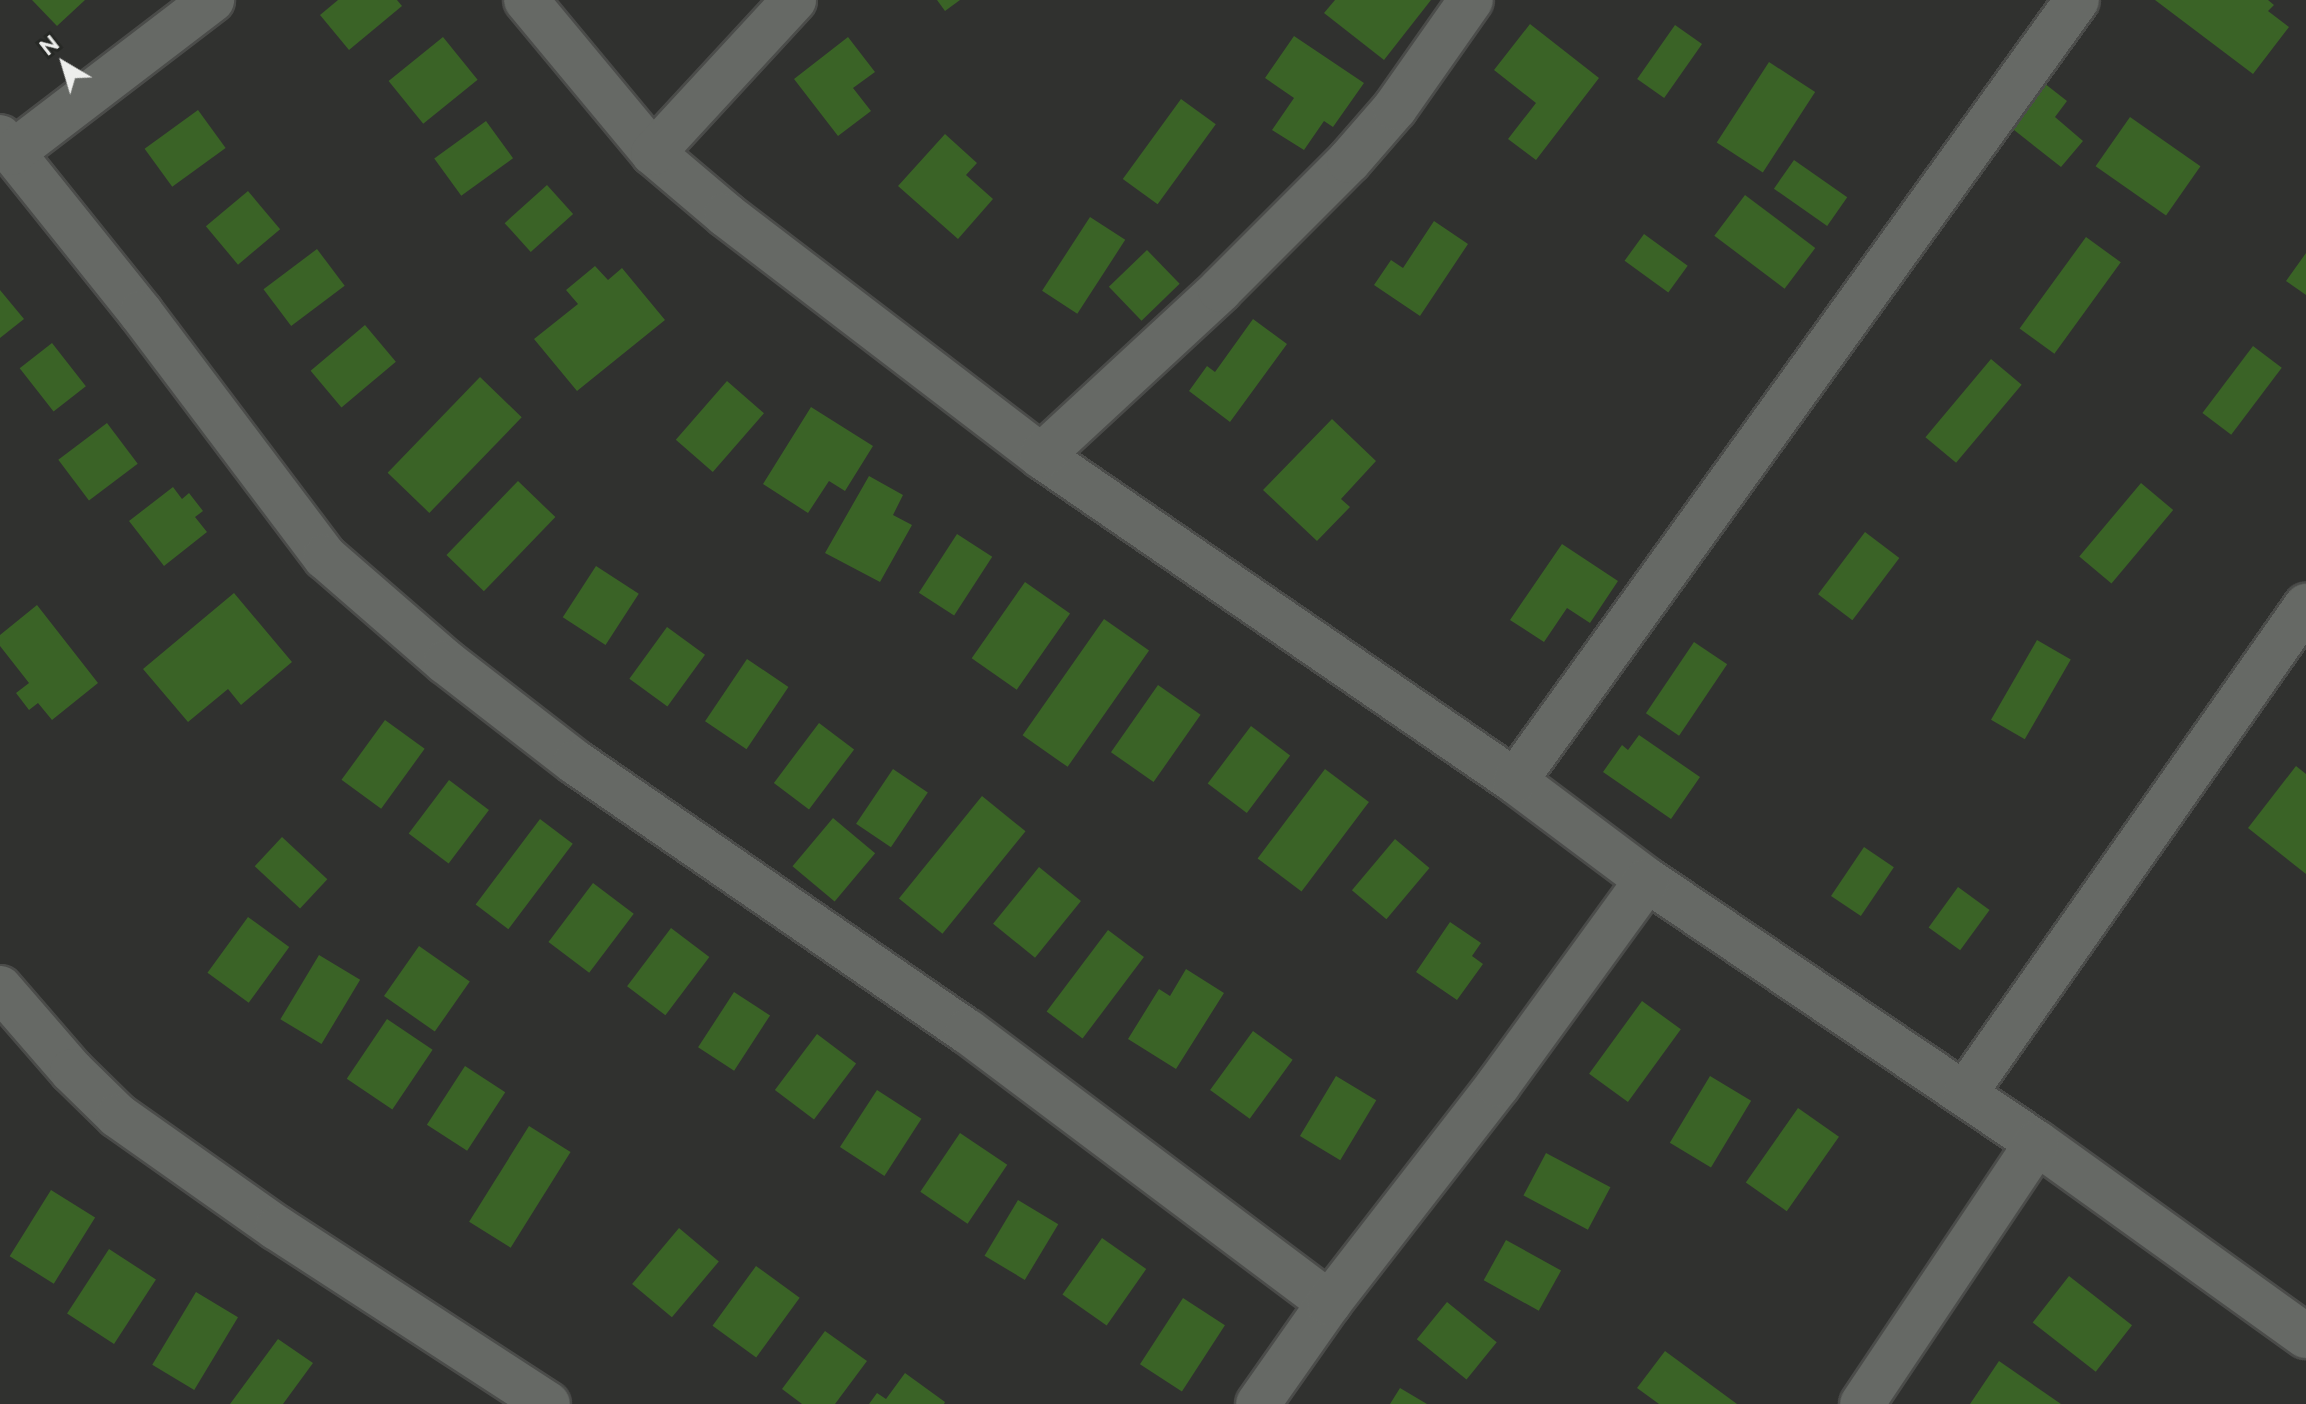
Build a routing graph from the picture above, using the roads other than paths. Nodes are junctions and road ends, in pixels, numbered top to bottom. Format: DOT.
graph roads {
  1 [pos="212,0"];
  2 [pos="526,0"];
  3 [pos="794,0"];
  4 [pos="1471,0"];
  5 [pos="2077,0"];
  6 [pos="6,145"];
  7 [pos="653,153"];
  8 [pos="1041,456"];
  9 [pos="2306,606"];
  10 [pos="1515,781"];
  11 [pos="1647,880"];
  12 [pos="0,988"];
  13 [pos="1965,1093"];
  14 [pos="2037,1143"];
  15 [pos="1329,1303"];
  16 [pos="2306,1336"];
  17 [pos="548,1404"];
  18 [pos="1258,1404"];
  19 [pos="1862,1404"];
  1 -- 6 [label="street"];
  2 -- 7 [label="street"];
  3 -- 7 [label="street"];
  4 -- 8 [label="street"];
  5 -- 10 [label="street"];
  6 -- 15 [label="street"];
  7 -- 8 [label="street"];
  8 -- 10 [label="street"];
  9 -- 13 [label="street"];
  10 -- 11 [label="street"];
  11 -- 13 [label="street"];
  11 -- 15 [label="street"];
  12 -- 17 [label="street"];
  13 -- 14 [label="street"];
  14 -- 16 [label="street"];
  14 -- 19 [label="street"];
  15 -- 18 [label="street"];
}
